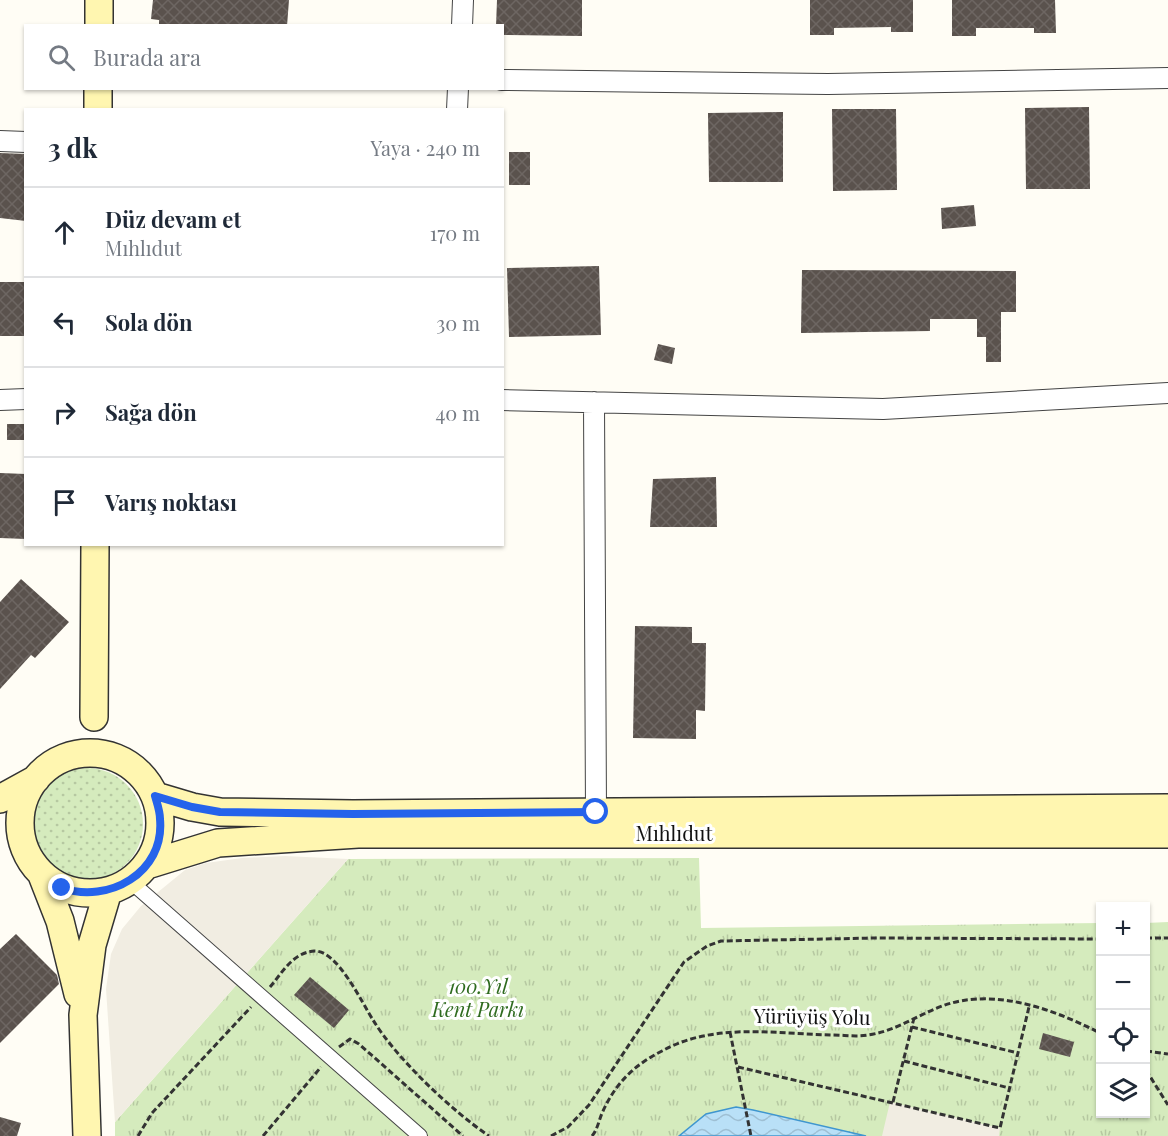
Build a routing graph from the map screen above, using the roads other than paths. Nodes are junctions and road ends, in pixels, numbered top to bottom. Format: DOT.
graph roads {
  1 [pos="99,0"];
  2 [pos="463,0"];
  3 [pos="99,24"];
  4 [pos="462,24"];
  5 [pos="1168,78"];
  6 [pos="504,80"];
  7 [pos="98,90"];
  8 [pos="458,90"];
  9 [pos="98,108"];
  10 [pos="457,108"];
  11 [pos="0,141"];
  12 [pos="24,142"];
  13 [pos="1168,393"];
  14 [pos="24,399"];
  15 [pos="0,400"];
  16 [pos="504,400"];
  17 [pos="594,402"];
  18 [pos="95,546"];
  19 [pos="94,717"];
  20 [pos="61,760"];
  21 [pos="123,761"];
  22 [pos="36,779"];
  23 [pos="155,796"];
  24 [pos="0,799"];
  25 [pos="1168,808"];
  26 [pos="596,812"];
  27 [pos="1168,834"];
  28 [pos="0,847"];
  29 [pos="35,865"];
  30 [pos="129,879"];
  31 [pos="83,1015"];
  32 [pos="87,1136"];
  33 [pos="420,1136"];
  1 -- 3 [label="main road"];
  2 -- 4 [label="street"];
  5 -- 6 [label="street"];
  7 -- 9 [label="main road"];
  8 -- 10 [label="street"];
  11 -- 12 [label="street"];
  13 -- 17 [label="street"];
  14 -- 15 [label="street"];
  16 -- 17 [label="street"];
  17 -- 26 [label="street"];
  18 -- 19 [label="main road"];
  19 -- 20 [label="main road"];
  19 -- 21 [label="main road"];
  20 -- 21 [label="main road"];
  20 -- 22 [label="main road"];
  21 -- 23 [label="main road"];
  22 -- 24 [label="main road"];
  22 -- 29 [label="main road"];
  23 -- 26 [label="main road, Mıhlıdut"];
  23 -- 30 [label="main road"];
  25 -- 26 [label="main road, Mıhlıdut"];
  27 -- 30 [label="main road, Mıhlıdut"];
  28 -- 29 [label="main road"];
  29 -- 30 [label="main road"];
  29 -- 31 [label="main road"];
  30 -- 31 [label="main road"];
  30 -- 33 [label="street"];
  31 -- 32 [label="main road"];
}
